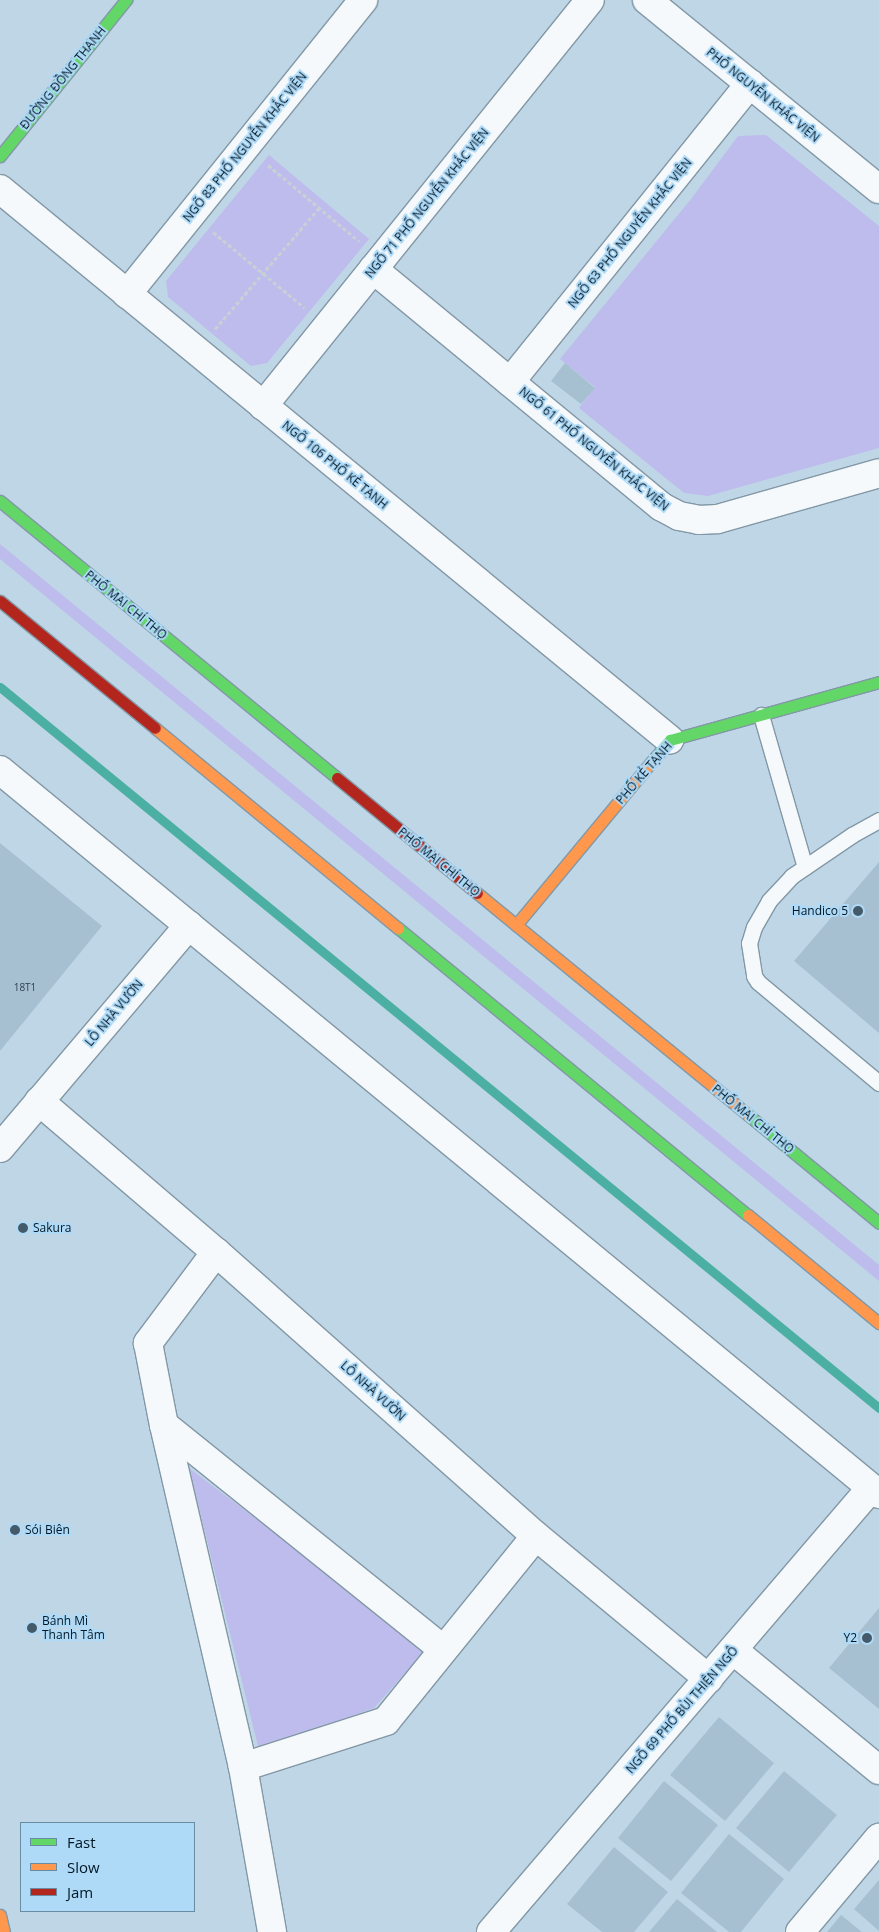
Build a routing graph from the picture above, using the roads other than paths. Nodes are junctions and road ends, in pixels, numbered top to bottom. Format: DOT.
graph roads {
  1 [pos="126,0"];
  2 [pos="363,0"];
  3 [pos="590,0"];
  4 [pos="647,0"];
  5 [pos="750,84"];
  6 [pos="0,156"];
  7 [pos="0,189"];
  8 [pos="879,189"];
  9 [pos="373,270"];
  10 [pos="127,294"];
  11 [pos="510,382"];
  12 [pos="263,406"];
  13 [pos="879,473"];
  14 [pos="0,501"];
  15 [pos="0,601"];
  16 [pos="879,682"];
  17 [pos="761,715"];
  18 [pos="670,740"];
  19 [pos="0,770"];
  20 [pos="879,820"];
  21 [pos="805,868"];
  22 [pos="189,925"];
  23 [pos="516,925"];
  24 [pos="879,1083"];
  25 [pos="39,1102"];
  26 [pos="0,1148"];
  27 [pos="879,1223"];
  28 [pos="216,1252"];
  29 [pos="879,1323"];
  30 [pos="164,1425"];
  31 [pos="875,1491"];
  32 [pos="536,1536"];
  33 [pos="443,1649"];
  34 [pos="733,1650"];
  35 [pos="709,1679"];
  36 [pos="243,1767"];
  37 [pos="879,1770"];
  38 [pos="879,1838"];
  39 [pos="0,1915"];
  40 [pos="4,1932"];
  41 [pos="272,1932"];
  42 [pos="491,1932"];
  43 [pos="800,1932"];
  1 -- 6 [label="main road, ĐƯỜNG ĐỒNG THANH"];
  2 -- 10 [label="street, NGÕ 83 PHỐ NGUYỄN KHẮC VIỆN"];
  3 -- 9 [label="street, NGÕ 71 PHỐ NGUYỄN KHẮC VIỆN"];
  4 -- 5 [label="street, PHỐ NGUYỄN KHẮC VIỆN"];
  5 -- 8 [label="street, PHỐ NGUYỄN KHẮC VIỆN"];
  5 -- 11 [label="street, NGÕ 63 PHỐ NGUYỄN KHẮC VIỆN"];
  7 -- 10 [label="street, NGÕ 106 PHỐ KẺ TẠNH"];
  9 -- 11 [label="street, NGÕ 61 PHỐ NGUYỄN KHẮC VIỆN"];
  9 -- 12 [label="street, NGÕ 71 PHỐ NGUYỄN KHẮC VIỆN"];
  10 -- 12 [label="street, NGÕ 106 PHỐ KẺ TẠNH"];
  11 -- 13 [label="street, NGÕ 61 PHỐ NGUYỄN KHẮC VIỆN"];
  12 -- 18 [label="street, NGÕ 106 PHỐ KẺ TẠNH"];
  14 -- 23 [label="main road, PHỐ MAI CHÍ THỌ"];
  15 -- 29 [label="main road"];
  16 -- 17 [label="main road, PHỐ KẺ TẠNH"];
  17 -- 18 [label="main road, PHỐ KẺ TẠNH"];
  17 -- 21 [label="lane"];
  18 -- 23 [label="main road, PHỐ KẺ TẠNH"];
  19 -- 22 [label="street"];
  20 -- 21 [label="lane"];
  21 -- 24 [label="lane"];
  22 -- 25 [label="street, LÔ NHÀ VƯỜN"];
  22 -- 31 [label="street"];
  23 -- 27 [label="main road, PHỐ MAI CHÍ THỌ"];
  25 -- 26 [label="street, LÔ NHÀ VƯỜN"];
  25 -- 28 [label="street, LÔ NHÀ VƯỜN"];
  28 -- 30 [label="street"];
  28 -- 32 [label="street, LÔ NHÀ VƯỜN"];
  30 -- 33 [label="street"];
  30 -- 36 [label="street"];
  31 -- 34 [label="street, NGÕ 69 PHỐ BÙI THIỆN NGÔ"];
  32 -- 33 [label="street"];
  32 -- 35 [label="street, LÔ NHÀ VƯỜN"];
  33 -- 36 [label="street"];
  34 -- 35 [label="street, NGÕ 69 PHỐ BÙI THIỆN NGÔ"];
  34 -- 37 [label="street"];
  35 -- 42 [label="street, NGÕ 69 PHỐ BÙI THIỆN NGÔ"];
  36 -- 41 [label="street"];
  38 -- 43 [label="street"];
  39 -- 40 [label="main road"];
}
